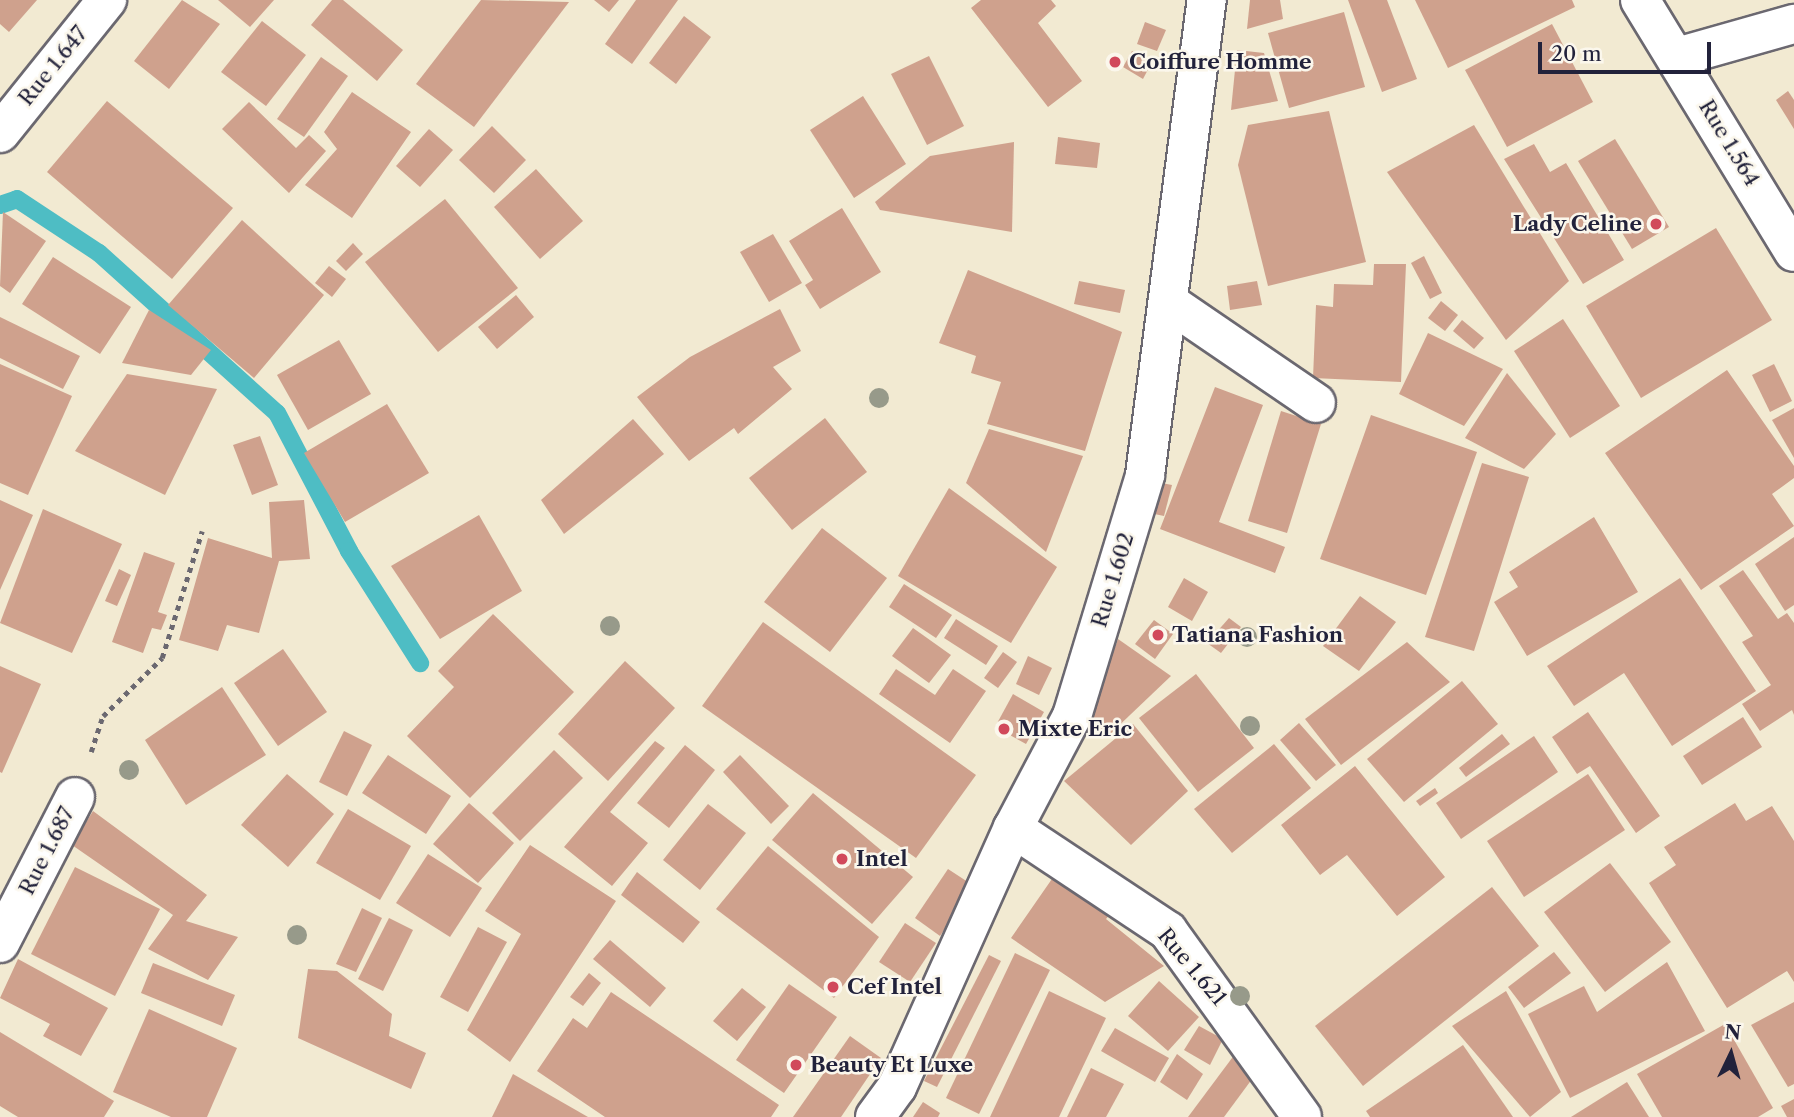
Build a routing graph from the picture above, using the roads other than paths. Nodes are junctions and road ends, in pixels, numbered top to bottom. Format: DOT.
graph roads {
  1 [pos="107,0"];
  2 [pos="1207,0"];
  3 [pos="1640,0"];
  4 [pos="1794,24"];
  5 [pos="1677,57"];
  6 [pos="0,133"];
  7 [pos="1794,252"];
  8 [pos="1168,302"];
  9 [pos="1316,403"];
  10 [pos="75,797"];
  11 [pos="1013,828"];
  12 [pos="0,943"];
  13 [pos="876,1117"];
  14 [pos="1302,1117"];
  1 -- 6 [label="street, Rue 1.647"];
  2 -- 8 [label="street, Rue 1.602"];
  3 -- 5 [label="street, Rue 1.564"];
  4 -- 5 [label="street"];
  5 -- 7 [label="street, Rue 1.564"];
  8 -- 9 [label="street"];
  8 -- 11 [label="street, Rue 1.602"];
  10 -- 12 [label="street, Rue 1.687"];
  11 -- 13 [label="street, Rue 1.602"];
  11 -- 14 [label="street, Rue 1.621"];
}
